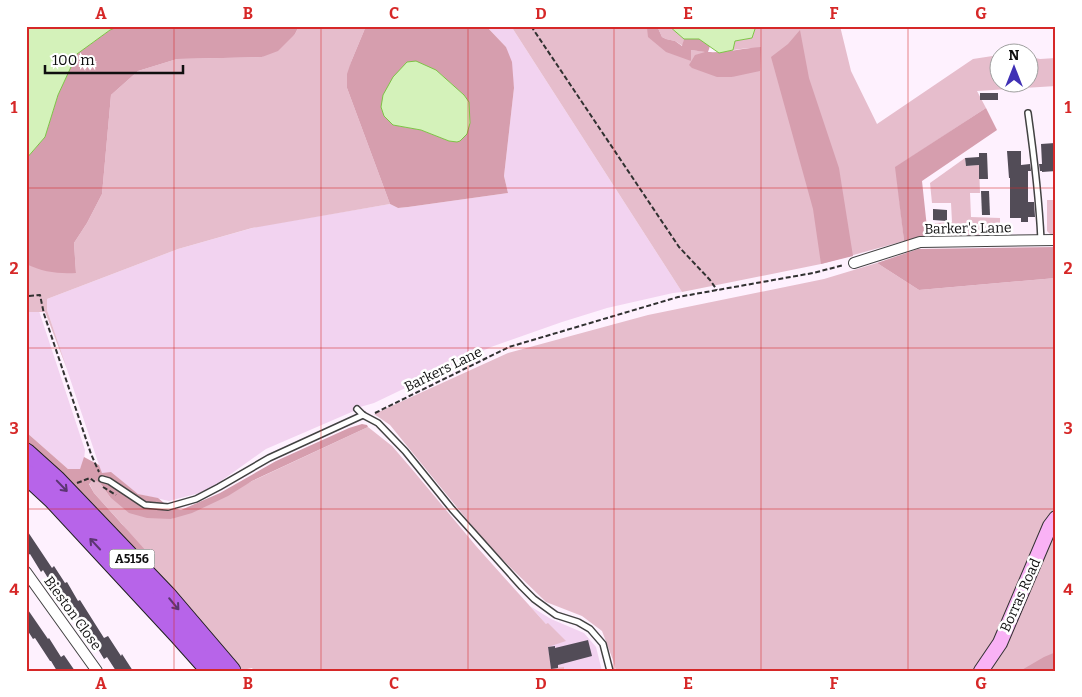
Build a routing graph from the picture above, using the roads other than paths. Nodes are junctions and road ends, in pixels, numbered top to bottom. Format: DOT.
graph roads {
  1 [pos="1028,113"];
  2 [pos="1041,240"];
  3 [pos="1056,240"];
  4 [pos="854,263"];
  5 [pos="357,409"];
  6 [pos="365,416"];
  7 [pos="26,453"];
  8 [pos="26,474"];
  9 [pos="102,479"];
  10 [pos="1056,518"];
  11 [pos="26,572"];
  12 [pos="97,671"];
  13 [pos="211,671"];
  14 [pos="230,671"];
  15 [pos="610,671"];
  16 [pos="982,671"];
  1 -- 2 [label="lane"];
  2 -- 3 [label="street, Barker's Lane"];
  2 -- 4 [label="street, Barker's Lane"];
  5 -- 6 [label="lane"];
  6 -- 9 [label="lane"];
  6 -- 15 [label="lane"];
  7 -- 14 [label="highway, A5156, one-way"];
  13 -- 8 [label="highway, A5156, one-way"];
  10 -- 16 [label="street, Borras Road"];
  11 -- 12 [label="street, Bieston Close"];
}
